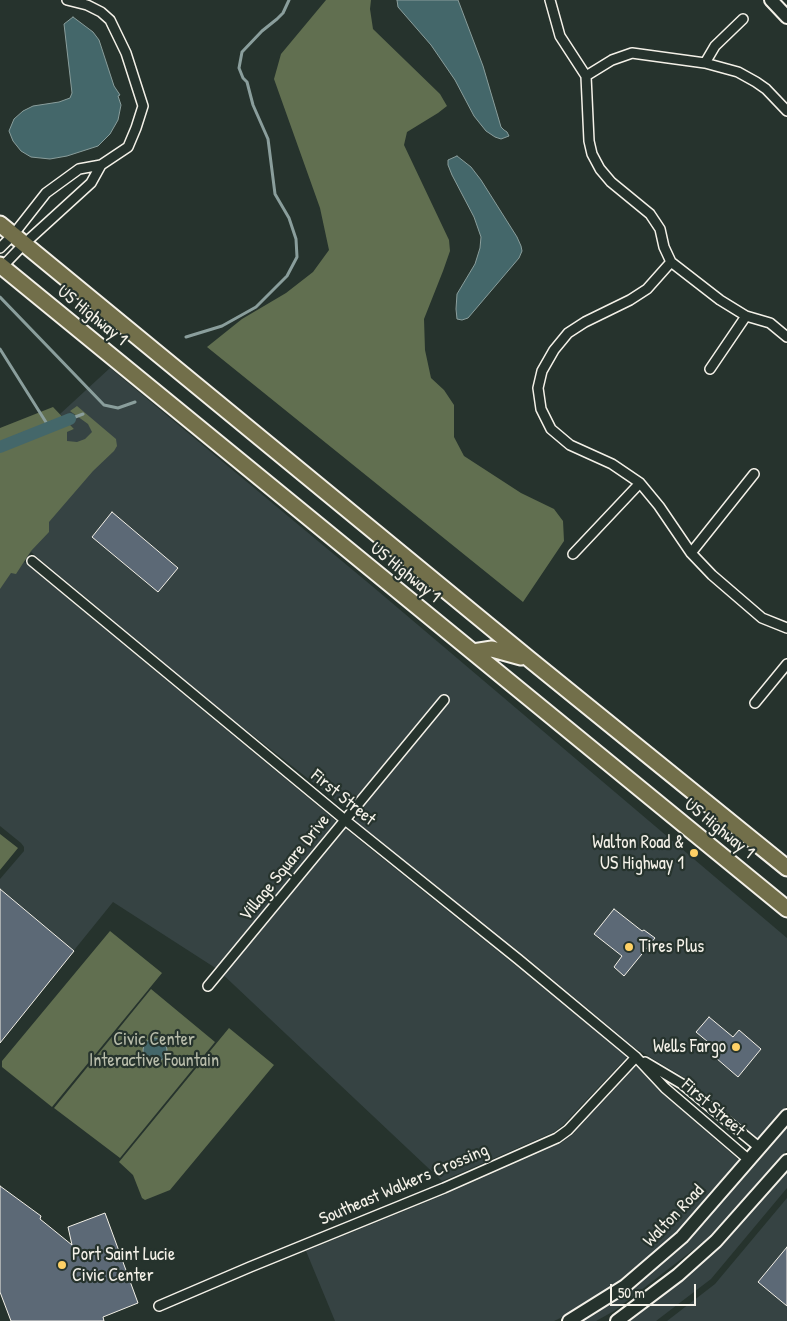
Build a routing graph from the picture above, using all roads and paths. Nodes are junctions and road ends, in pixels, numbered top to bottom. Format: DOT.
graph roads {
  1 [pos="67,0"];
  2 [pos="550,0"];
  3 [pos="771,0"];
  4 [pos="787,17"];
  5 [pos="743,19"];
  6 [pos="705,63"];
  7 [pos="586,76"];
  8 [pos="787,111"];
  9 [pos="101,164"];
  10 [pos="0,224"];
  11 [pos="18,239"];
  12 [pos="0,248"];
  13 [pos="671,262"];
  14 [pos="1,266"];
  15 [pos="746,316"];
  16 [pos="787,337"];
  17 [pos="710,369"];
  18 [pos="754,474"];
  19 [pos="640,483"];
  20 [pos="691,553"];
  21 [pos="574,554"];
  22 [pos="32,561"];
  23 [pos="787,628"];
  24 [pos="473,652"];
  25 [pos="528,658"];
  26 [pos="787,664"];
  27 [pos="444,700"];
  28 [pos="755,703"];
  29 [pos="345,820"];
  30 [pos="787,868"];
  31 [pos="787,909"];
  32 [pos="208,986"];
  33 [pos="636,1057"];
  34 [pos="787,1116"];
  35 [pos="760,1148"];
  36 [pos="749,1160"];
  37 [pos="787,1161"];
  38 [pos="159,1306"];
  39 [pos="569,1321"];
  40 [pos="617,1321"];
  1 -- 9 [label="street"];
  2 -- 7 [label="street"];
  3 -- 4 [label="main road"];
  5 -- 6 [label="street"];
  6 -- 7 [label="street"];
  6 -- 8 [label="street"];
  7 -- 13 [label="street"];
  9 -- 11 [label="street"];
  9 -- 11 [label="street"];
  10 -- 11 [label="main road, US Highway 1"];
  11 -- 12 [label="street"];
  11 -- 14 [label="street"];
  11 -- 25 [label="main road, US Highway 1"];
  13 -- 15 [label="street"];
  13 -- 19 [label="street"];
  14 -- 24 [label="main road, US Highway 1"];
  15 -- 16 [label="street"];
  15 -- 17 [label="street"];
  18 -- 20 [label="street"];
  19 -- 20 [label="street"];
  19 -- 21 [label="street"];
  20 -- 23 [label="street"];
  22 -- 29 [label="street, First Street"];
  24 -- 25 [label="main road"];
  24 -- 31 [label="main road, US Highway 1"];
  25 -- 30 [label="main road, US Highway 1"];
  26 -- 28 [label="street"];
  27 -- 29 [label="street, Village Square Drive"];
  29 -- 32 [label="street, Village Square Drive"];
  29 -- 33 [label="street, First Street"];
  33 -- 35 [label="street, First Street"];
  33 -- 36 [label="street, First Street"];
  33 -- 38 [label="street, Southeast Walkers Crossing"];
  34 -- 35 [label="main road, Walton Road"];
  35 -- 36 [label="main road, Walton Road"];
  36 -- 39 [label="main road, Walton Road"];
  37 -- 40 [label="main road"];
}
